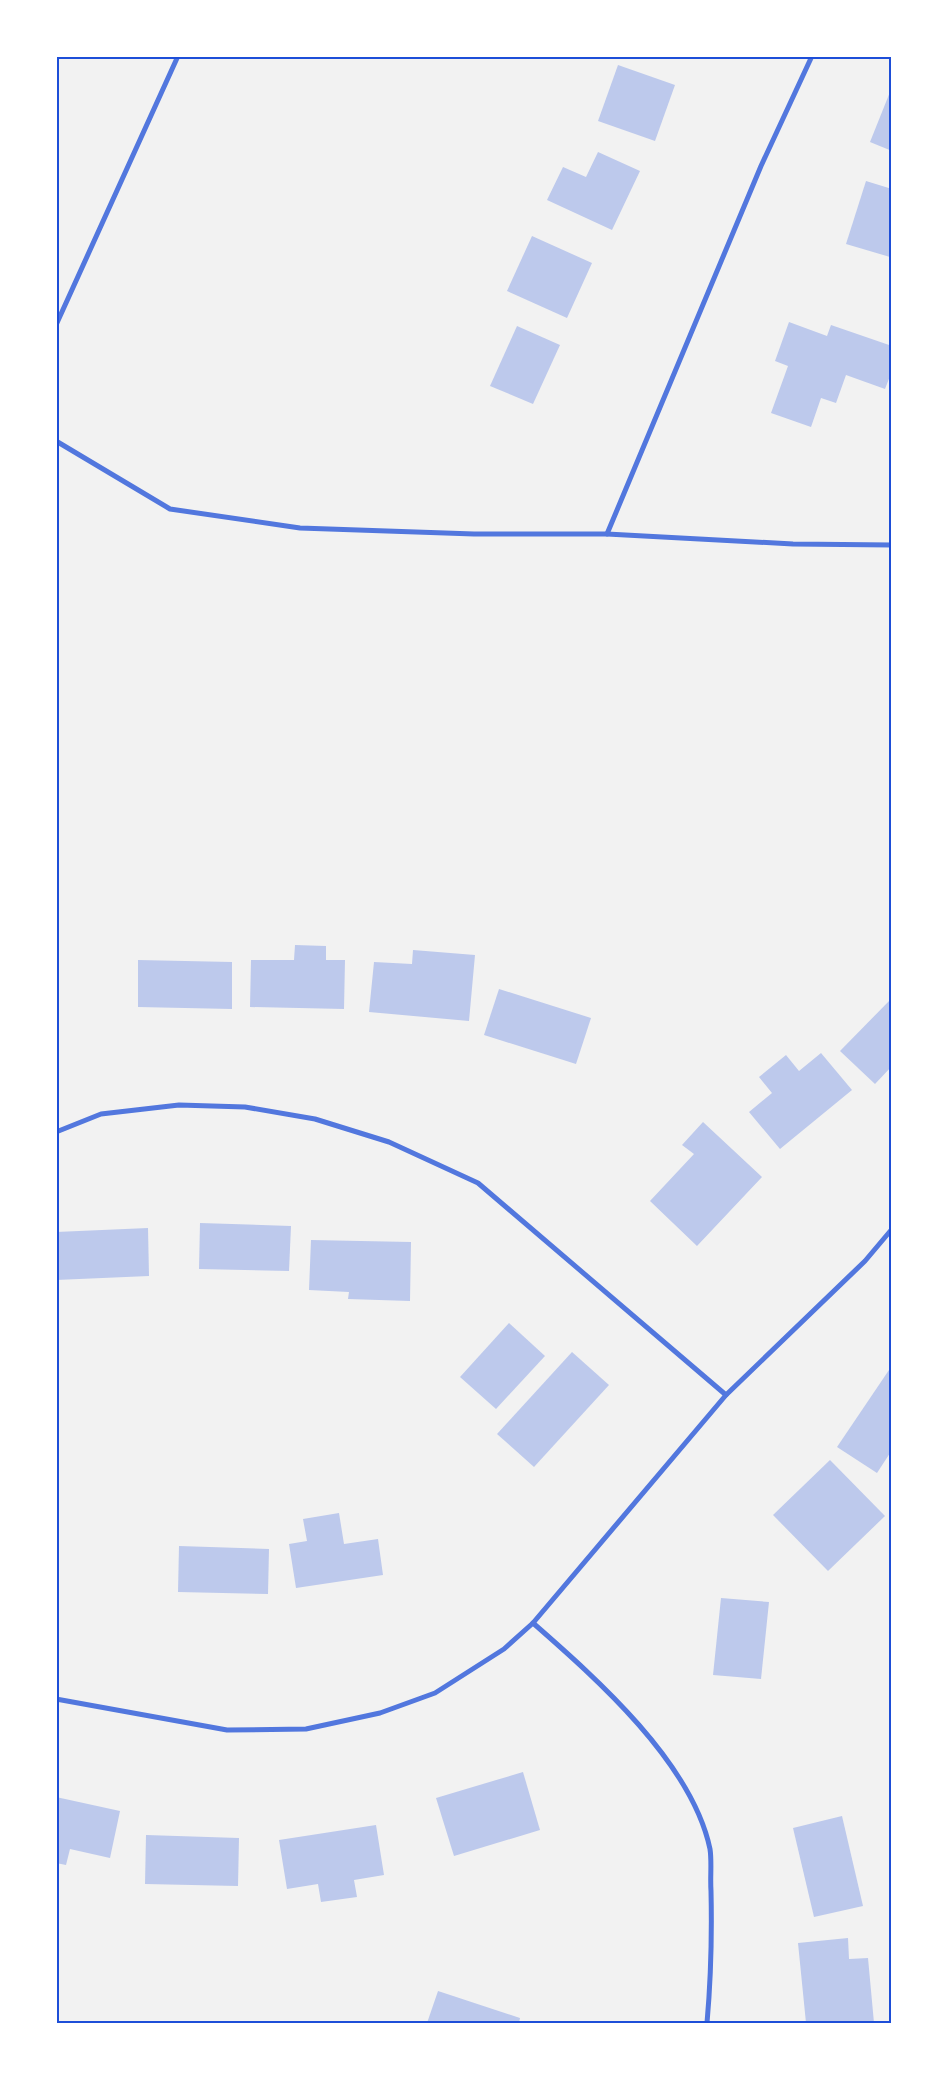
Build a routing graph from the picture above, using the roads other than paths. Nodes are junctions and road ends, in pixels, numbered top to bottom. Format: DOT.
graph roads {
  1 [pos="178,56"];
  2 [pos="812,56"];
  3 [pos="56,325"];
  4 [pos="56,441"];
  5 [pos="607,534"];
  6 [pos="892,545"];
  7 [pos="56,1132"];
  8 [pos="892,1229"];
  9 [pos="726,1395"];
  10 [pos="533,1623"];
  11 [pos="56,1699"];
  12 [pos="707,2023"];
  1 -- 3 [label="street"];
  2 -- 5 [label="street"];
  4 -- 5 [label="street"];
  5 -- 6 [label="street"];
  7 -- 9 [label="street"];
  8 -- 9 [label="street"];
  9 -- 10 [label="street"];
  10 -- 11 [label="street"];
  10 -- 12 [label="street"];
}
